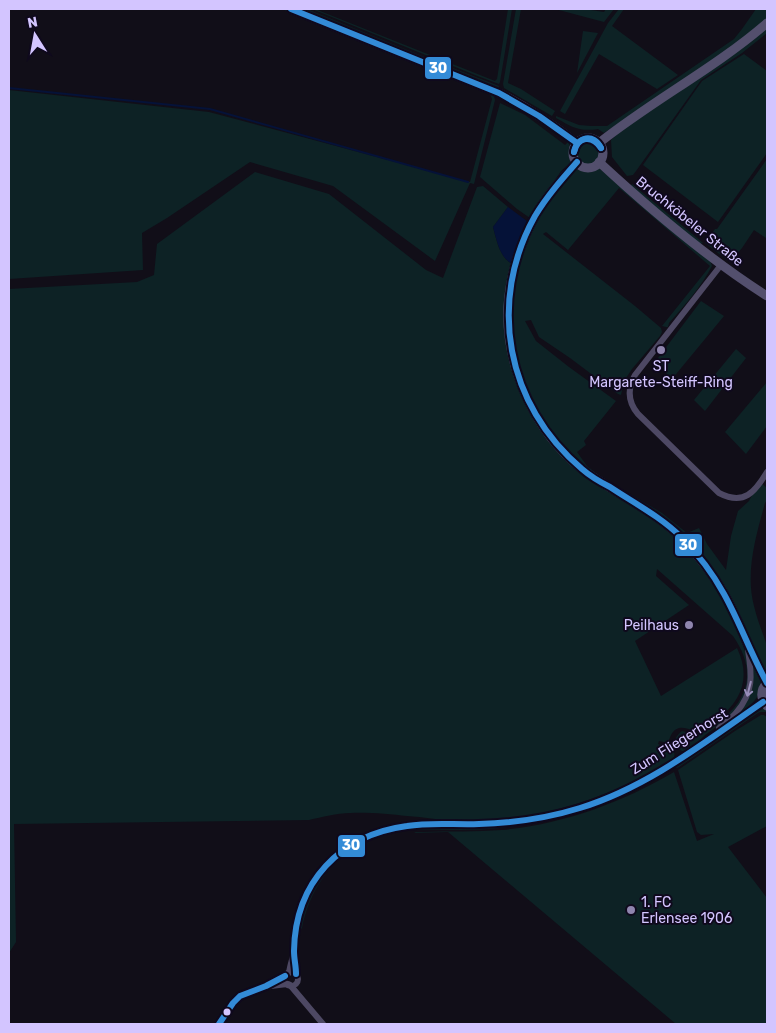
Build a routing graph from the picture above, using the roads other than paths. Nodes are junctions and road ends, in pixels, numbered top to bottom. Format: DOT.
graph roads {
  1 [pos="291,9"];
  2 [pos="767,23"];
  3 [pos="577,143"];
  4 [pos="599,143"];
  5 [pos="577,162"];
  6 [pos="600,162"];
  7 [pos="721,265"];
  8 [pos="767,296"];
  9 [pos="767,472"];
  10 [pos="746,641"];
  11 [pos="767,683"];
  12 [pos="765,704"];
  13 [pos="704,743"];
  14 [pos="290,974"];
  15 [pos="298,982"];
  16 [pos="289,985"];
  17 [pos="266,986"];
  18 [pos="305,1002"];
  19 [pos="219,1024"];
  20 [pos="323,1024"];
  1 -- 3 [label="main road"];
  2 -- 4 [label="main road"];
  3 -- 4 [label="main road"];
  3 -- 5 [label="main road"];
  4 -- 6 [label="main road"];
  5 -- 6 [label="main road"];
  5 -- 10 [label="main road"];
  6 -- 7 [label="main road, Bruchköbeler Straße"];
  7 -- 8 [label="main road, Bruchköbeler Straße"];
  7 -- 9 [label="street"];
  10 -- 11 [label="main road"];
  10 -- 13 [label="street, one-way"];
  11 -- 12 [label="main road"];
  12 -- 13 [label="street, Zum Fliegerhorst"];
  13 -- 14 [label="street, Zum Fliegerhorst"];
  14 -- 15 [label="street"];
  14 -- 16 [label="street"];
  14 -- 17 [label="street"];
  15 -- 16 [label="street"];
  15 -- 18 [label="street"];
  16 -- 17 [label="street"];
  16 -- 18 [label="street"];
  17 -- 19 [label="street"];
  18 -- 20 [label="street"];
}
